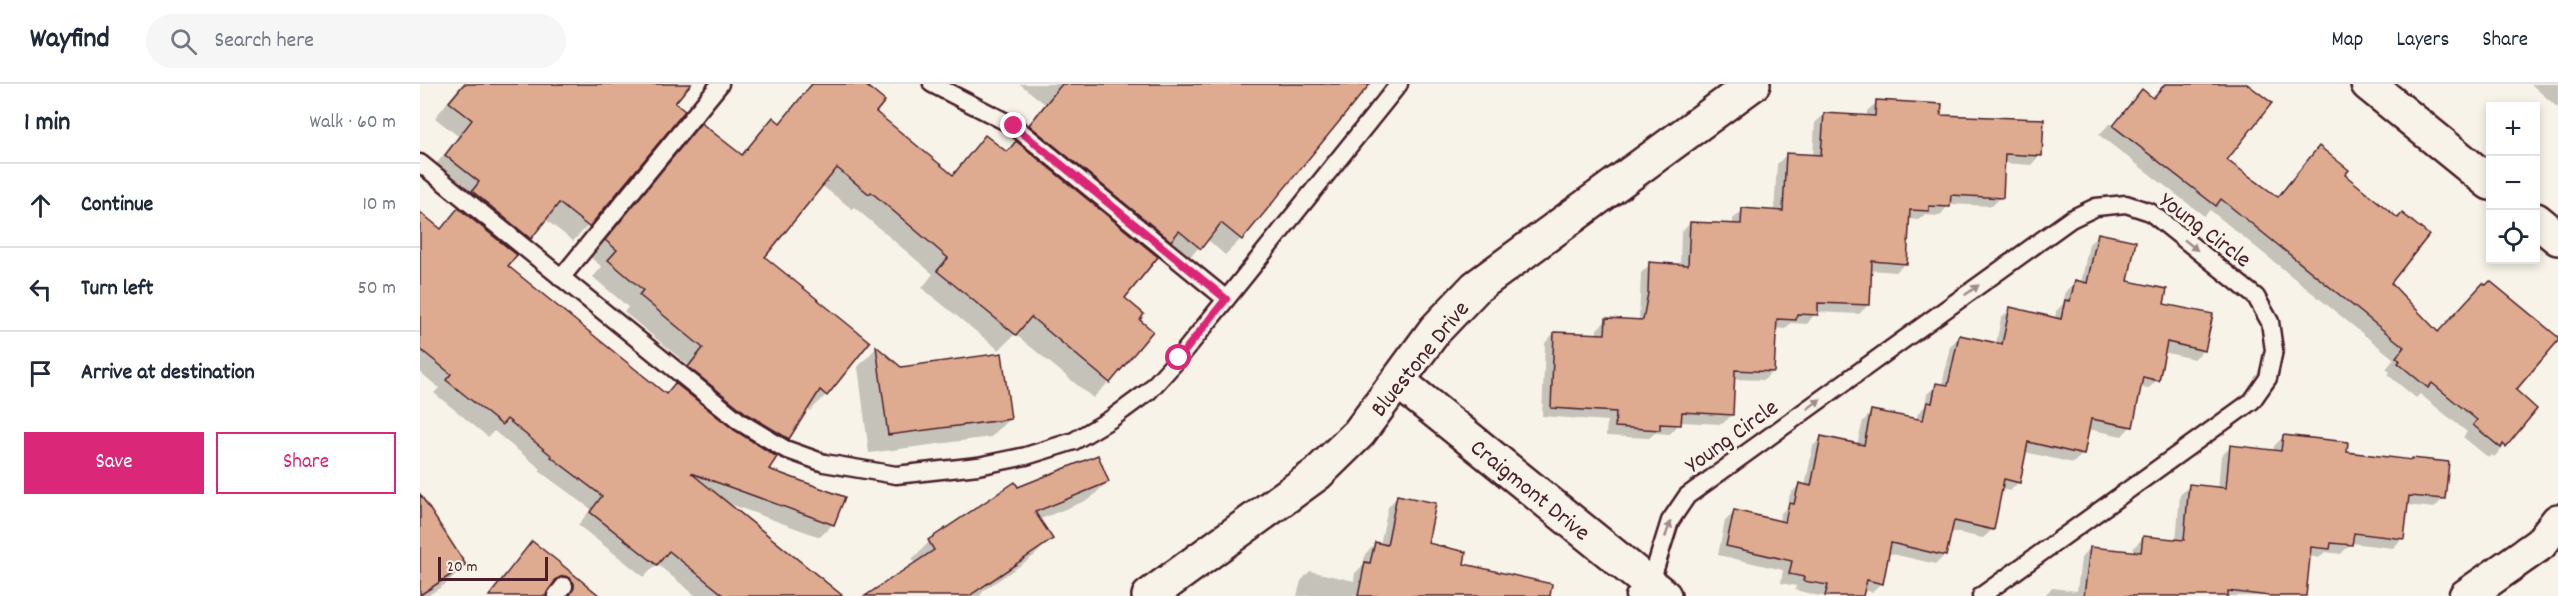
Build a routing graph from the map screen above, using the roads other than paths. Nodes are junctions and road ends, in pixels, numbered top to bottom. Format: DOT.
graph roads {
  1 [pos="720,84"];
  2 [pos="932,84"];
  3 [pos="1399,84"];
  4 [pos="1753,84"];
  5 [pos="2368,84"];
  6 [pos="420,163"];
  7 [pos="2486,180"];
  8 [pos="2540,224"];
  9 [pos="2558,238"];
  10 [pos="561,278"];
  11 [pos="1226,299"];
  12 [pos="1398,381"];
  13 [pos="2558,520"];
  14 [pos="1650,592"];
  15 [pos="1149,596"];
  16 [pos="1981,596"];
  17 [pos="2466,596"];
  1 -- 10 [label="lane"];
  2 -- 11 [label="lane"];
  3 -- 11 [label="lane"];
  4 -- 12 [label="street, Bluestone Drive"];
  5 -- 7 [label="street"];
  6 -- 10 [label="lane"];
  8 -- 9 [label="street"];
  10 -- 11 [label="lane"];
  12 -- 14 [label="street, Craigmont Drive"];
  12 -- 15 [label="street, Bluestone Drive"];
  13 -- 17 [label="street"];
  14 -- 16 [label="lane, Young Circle, one-way"];
}
